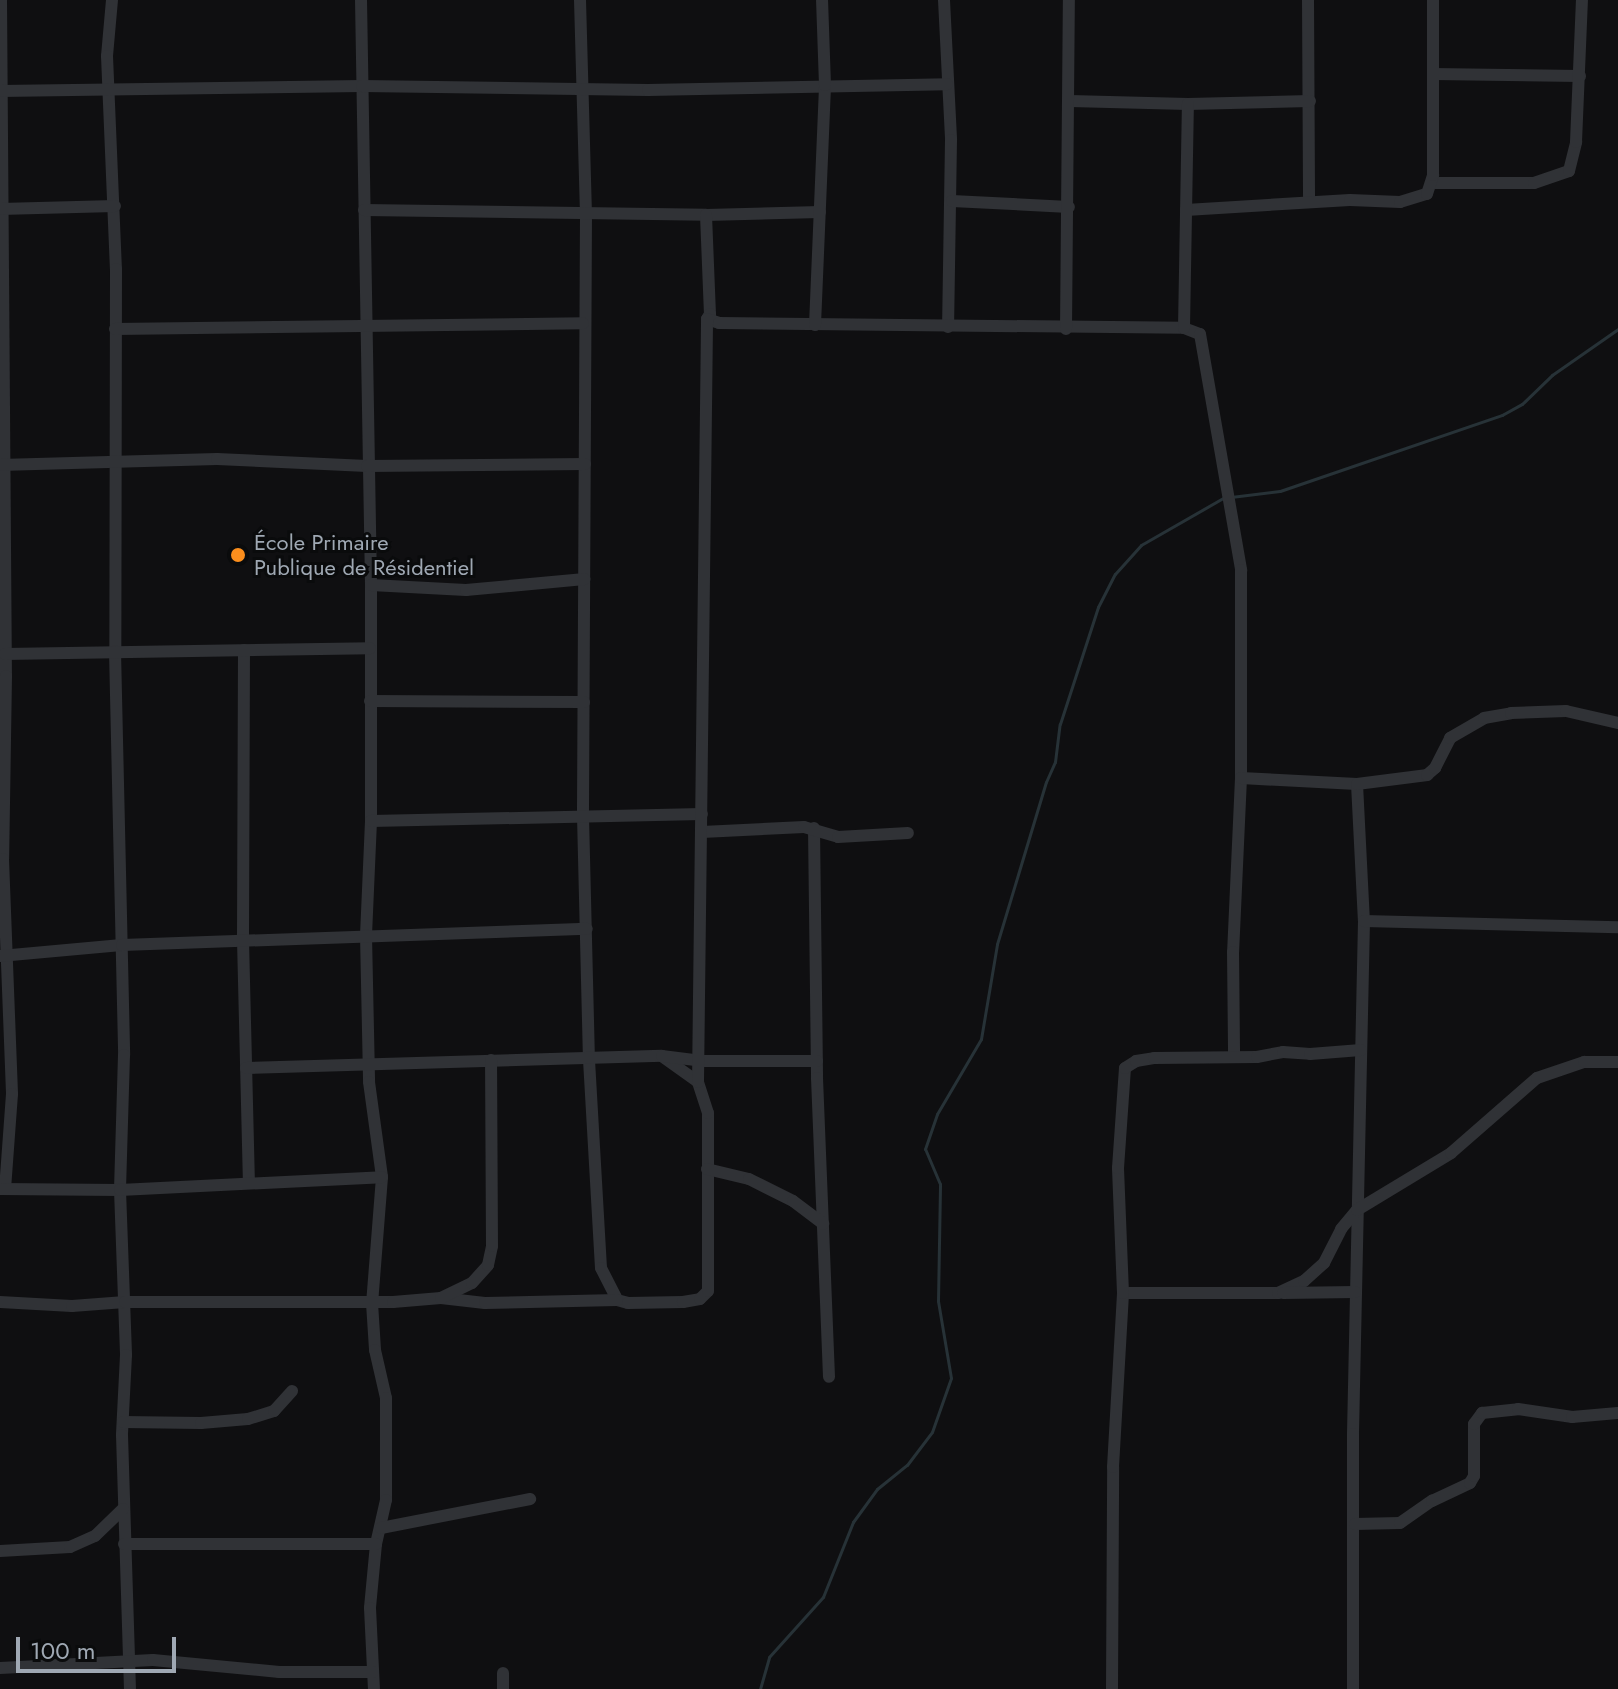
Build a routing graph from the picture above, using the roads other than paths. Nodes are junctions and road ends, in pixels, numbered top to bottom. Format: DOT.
graph roads {
  1 [pos="1,0"];
  2 [pos="112,0"];
  3 [pos="361,0"];
  4 [pos="580,0"];
  5 [pos="822,0"];
  6 [pos="944,0"];
  7 [pos="1069,0"];
  8 [pos="1308,0"];
  9 [pos="1433,0"];
  10 [pos="1582,0"];
  11 [pos="1433,74"];
  12 [pos="1580,76"];
  13 [pos="947,84"];
  14 [pos="825,85"];
  15 [pos="362,86"];
  16 [pos="107,89"];
  17 [pos="581,90"];
  18 [pos="2,91"];
  19 [pos="1070,101"];
  20 [pos="1310,101"];
  21 [pos="1188,104"];
  22 [pos="1432,183"];
  23 [pos="952,201"];
  24 [pos="1309,202"];
  25 [pos="115,206"];
  26 [pos="1069,207"];
  27 [pos="0,209"];
  28 [pos="364,210"];
  29 [pos="1186,210"];
  30 [pos="820,212"];
  31 [pos="586,215"];
  32 [pos="706,215"];
  33 [pos="707,319"];
  34 [pos="366,323"];
  35 [pos="583,323"];
  36 [pos="815,325"];
  37 [pos="948,327"];
  38 [pos="1184,328"];
  39 [pos="115,329"];
  40 [pos="1066,329"];
  41 [pos="116,461"];
  42 [pos="585,464"];
  43 [pos="2,465"];
  44 [pos="367,466"];
  45 [pos="584,579"];
  46 [pos="371,585"];
  47 [pos="370,648"];
  48 [pos="244,650"];
  49 [pos="115,651"];
  50 [pos="5,654"];
  51 [pos="370,701"];
  52 [pos="584,702"];
  53 [pos="2,705"];
  54 [pos="1618,723"];
  55 [pos="1241,778"];
  56 [pos="1357,784"];
  57 [pos="702,814"];
  58 [pos="583,816"];
  59 [pos="371,821"];
  60 [pos="814,828"];
  61 [pos="702,832"];
  62 [pos="908,833"];
  63 [pos="1364,921"];
  64 [pos="1618,927"];
  65 [pos="587,929"];
  66 [pos="366,935"];
  67 [pos="243,940"];
  68 [pos="122,945"];
  69 [pos="3,957"];
  70 [pos="1361,1050"];
  71 [pos="662,1056"];
  72 [pos="1234,1056"];
  73 [pos="491,1060"];
  74 [pos="589,1060"];
  75 [pos="700,1061"];
  76 [pos="817,1061"];
  77 [pos="1618,1062"];
  78 [pos="369,1065"];
  79 [pos="246,1068"];
  80 [pos="698,1082"];
  81 [pos="707,1169"];
  82 [pos="382,1177"];
  83 [pos="249,1182"];
  84 [pos="2,1189"];
  85 [pos="120,1190"];
  86 [pos="1357,1210"];
  87 [pos="823,1224"];
  88 [pos="1355,1292"];
  89 [pos="1123,1293"];
  90 [pos="1278,1293"];
  91 [pos="441,1298"];
  92 [pos="617,1300"];
  93 [pos="0,1302"];
  94 [pos="125,1302"];
  95 [pos="372,1303"];
  96 [pos="829,1377"];
  97 [pos="292,1391"];
  98 [pos="1618,1413"];
  99 [pos="123,1422"];
  100 [pos="530,1499"];
  101 [pos="123,1509"];
  102 [pos="1355,1524"];
  103 [pos="381,1528"];
  104 [pos="124,1544"];
  105 [pos="376,1544"];
  106 [pos="0,1551"];
  107 [pos="128,1663"];
  108 [pos="0,1668"];
  109 [pos="373,1672"];
  110 [pos="503,1673"];
  111 [pos="1112,1683"];
  112 [pos="130,1689"];
  113 [pos="374,1689"];
  114 [pos="503,1689"];
  115 [pos="1103,1689"];
  116 [pos="1353,1689"];
  1 -- 18 [label="street"];
  2 -- 16 [label="street"];
  3 -- 15 [label="street"];
  4 -- 17 [label="street"];
  5 -- 14 [label="street"];
  6 -- 13 [label="street"];
  7 -- 19 [label="street"];
  8 -- 20 [label="street"];
  9 -- 11 [label="street"];
  10 -- 12 [label="street"];
  11 -- 12 [label="street"];
  11 -- 22 [label="street"];
  12 -- 22 [label="street"];
  13 -- 14 [label="street"];
  13 -- 23 [label="street"];
  14 -- 17 [label="street"];
  14 -- 30 [label="street"];
  15 -- 16 [label="street"];
  15 -- 17 [label="street"];
  15 -- 28 [label="street"];
  16 -- 18 [label="street"];
  16 -- 25 [label="street"];
  17 -- 31 [label="street"];
  18 -- 27 [label="street"];
  19 -- 21 [label="street"];
  19 -- 26 [label="street"];
  20 -- 21 [label="street"];
  20 -- 24 [label="street"];
  21 -- 29 [label="street"];
  22 -- 24 [label="street"];
  23 -- 26 [label="street"];
  23 -- 37 [label="street"];
  24 -- 29 [label="street"];
  25 -- 27 [label="street"];
  25 -- 39 [label="street"];
  26 -- 40 [label="street"];
  27 -- 43 [label="street"];
  28 -- 31 [label="street"];
  28 -- 34 [label="street"];
  29 -- 38 [label="street"];
  30 -- 32 [label="street"];
  30 -- 36 [label="street"];
  31 -- 32 [label="street"];
  31 -- 35 [label="street"];
  32 -- 33 [label="street"];
  33 -- 36 [label="street"];
  33 -- 57 [label="street"];
  34 -- 35 [label="street"];
  34 -- 39 [label="street"];
  34 -- 44 [label="street"];
  35 -- 42 [label="street"];
  36 -- 37 [label="street"];
  37 -- 40 [label="street"];
  38 -- 40 [label="street"];
  38 -- 55 [label="street"];
  39 -- 41 [label="street"];
  41 -- 43 [label="street"];
  41 -- 44 [label="street"];
  41 -- 49 [label="street"];
  42 -- 44 [label="street"];
  42 -- 45 [label="street"];
  43 -- 50 [label="street"];
  44 -- 46 [label="street"];
  45 -- 46 [label="street"];
  45 -- 52 [label="street"];
  46 -- 47 [label="street"];
  47 -- 48 [label="street"];
  47 -- 51 [label="street"];
  48 -- 49 [label="street"];
  48 -- 67 [label="street"];
  49 -- 50 [label="street"];
  49 -- 68 [label="street"];
  50 -- 53 [label="street"];
  51 -- 52 [label="street"];
  51 -- 59 [label="street"];
  52 -- 58 [label="street"];
  53 -- 69 [label="street"];
  54 -- 56 [label="street"];
  55 -- 56 [label="street"];
  55 -- 72 [label="street"];
  56 -- 63 [label="street"];
  57 -- 58 [label="street"];
  57 -- 61 [label="street"];
  58 -- 59 [label="street"];
  58 -- 65 [label="street"];
  59 -- 66 [label="street"];
  60 -- 61 [label="street"];
  60 -- 62 [label="street"];
  60 -- 76 [label="street"];
  61 -- 75 [label="street"];
  63 -- 64 [label="street"];
  63 -- 70 [label="street"];
  65 -- 66 [label="street"];
  65 -- 74 [label="street"];
  66 -- 67 [label="street"];
  66 -- 78 [label="street"];
  67 -- 68 [label="street"];
  67 -- 79 [label="street"];
  68 -- 69 [label="street"];
  68 -- 85 [label="street"];
  69 -- 84 [label="street"];
  70 -- 72 [label="street"];
  70 -- 86 [label="street"];
  71 -- 74 [label="street"];
  71 -- 75 [label="street"];
  71 -- 80 [label="street"];
  72 -- 89 [label="street"];
  73 -- 74 [label="street"];
  73 -- 78 [label="street"];
  73 -- 91 [label="street"];
  74 -- 92 [label="street"];
  75 -- 76 [label="street"];
  75 -- 80 [label="street"];
  76 -- 87 [label="street"];
  77 -- 86 [label="street"];
  78 -- 79 [label="street"];
  78 -- 82 [label="street"];
  79 -- 83 [label="street"];
  80 -- 81 [label="street"];
  81 -- 87 [label="street"];
  81 -- 92 [label="street"];
  82 -- 83 [label="street"];
  82 -- 95 [label="street"];
  83 -- 85 [label="street"];
  84 -- 85 [label="street"];
  85 -- 94 [label="street"];
  86 -- 88 [label="street"];
  86 -- 90 [label="street"];
  87 -- 96 [label="street"];
  88 -- 90 [label="street"];
  88 -- 102 [label="street"];
  89 -- 90 [label="street"];
  89 -- 111 [label="street"];
  91 -- 92 [label="street"];
  91 -- 95 [label="street"];
  93 -- 94 [label="street"];
  94 -- 95 [label="street"];
  94 -- 99 [label="street"];
  95 -- 103 [label="street"];
  97 -- 99 [label="street"];
  98 -- 102 [label="street"];
  99 -- 101 [label="street"];
  100 -- 103 [label="street"];
  101 -- 104 [label="street"];
  101 -- 106 [label="street"];
  102 -- 116 [label="street"];
  103 -- 105 [label="street"];
  104 -- 105 [label="street"];
  104 -- 107 [label="street"];
  105 -- 109 [label="street"];
  107 -- 108 [label="street"];
  107 -- 109 [label="street"];
  107 -- 112 [label="street"];
  109 -- 113 [label="street"];
  110 -- 114 [label="street"];
  111 -- 115 [label="street"];
}
